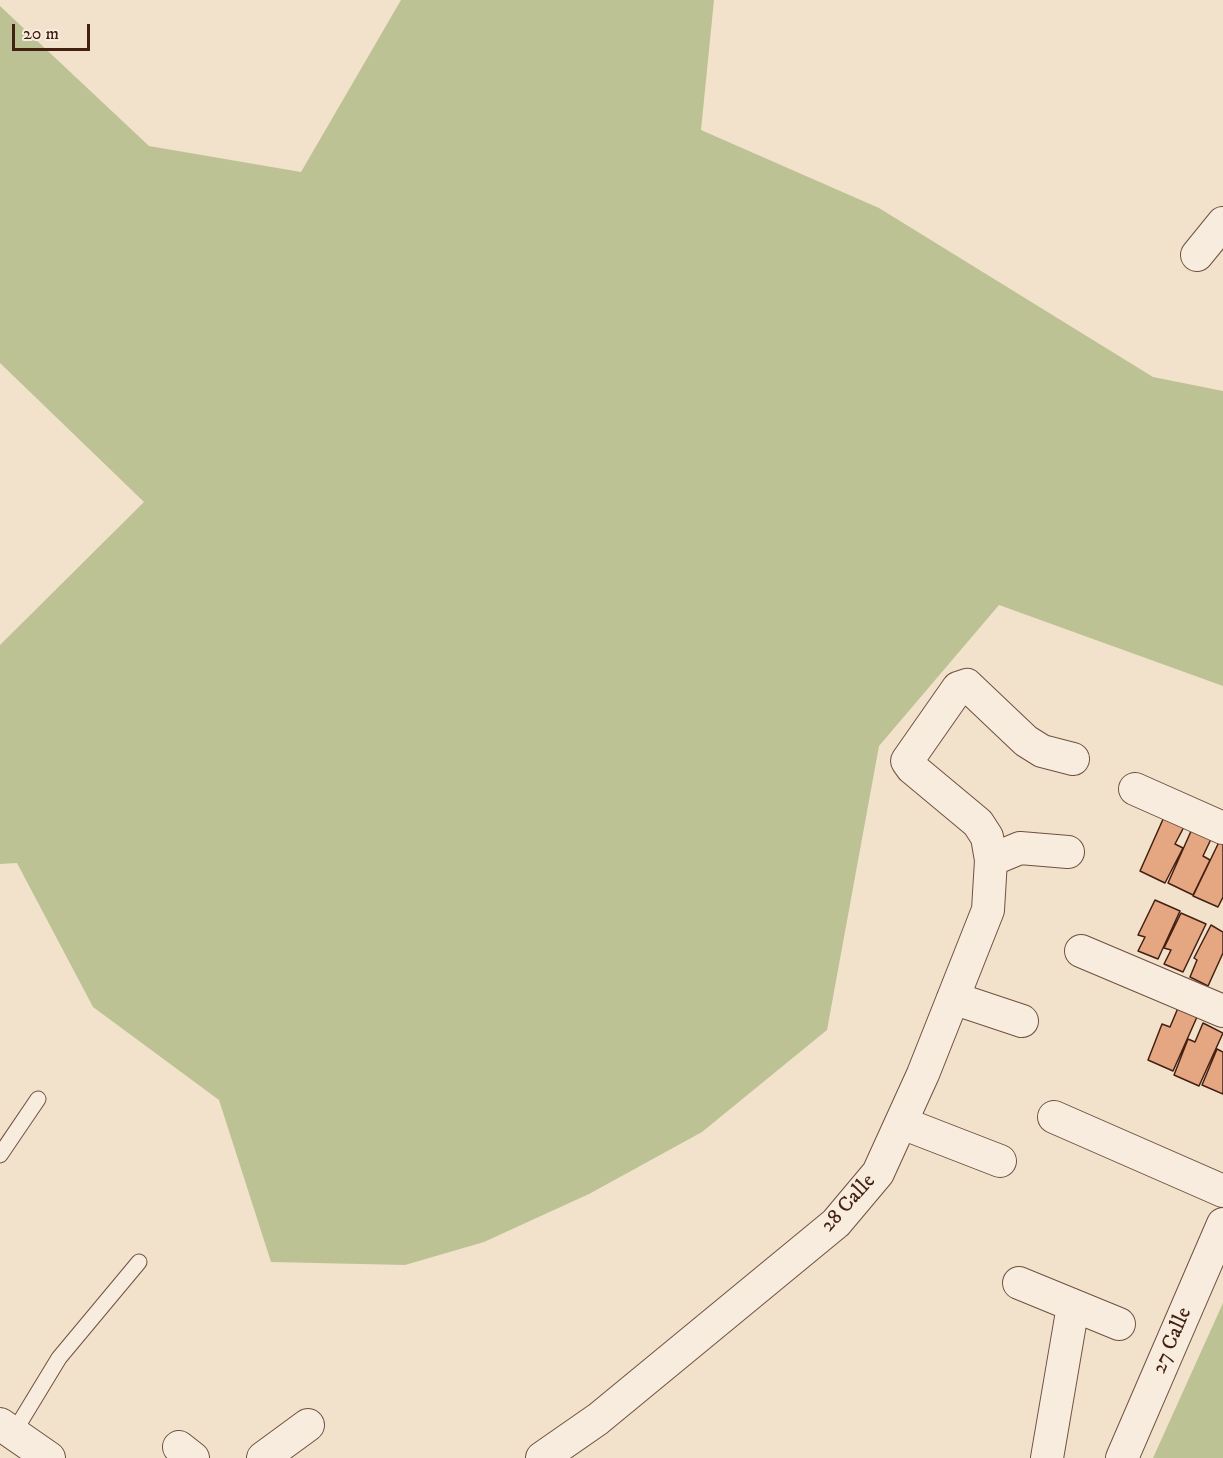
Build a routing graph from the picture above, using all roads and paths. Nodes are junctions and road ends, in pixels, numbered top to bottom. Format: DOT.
graph roads {
  1 [pos="1223,223"];
  2 [pos="1197,255"];
  3 [pos="1072,759"];
  4 [pos="1135,789"];
  5 [pos="1223,828"];
  6 [pos="989,849"];
  7 [pos="1068,852"];
  8 [pos="1081,951"];
  9 [pos="953,998"];
  10 [pos="1223,1011"];
  11 [pos="1022,1021"];
  12 [pos="38,1099"];
  13 [pos="1054,1117"];
  14 [pos="902,1123"];
  15 [pos="0,1155"];
  16 [pos="1000,1161"];
  17 [pos="1223,1191"];
  18 [pos="1223,1224"];
  19 [pos="139,1262"];
  20 [pos="1019,1283"];
  21 [pos="1073,1306"];
  22 [pos="1119,1324"];
  23 [pos="308,1425"];
  24 [pos="7,1428"];
  25 [pos="50,1458"];
  26 [pos="263,1458"];
  27 [pos="542,1458"];
  28 [pos="1047,1458"];
  29 [pos="1122,1458"];
  1 -- 2 [label="street"];
  3 -- 6 [label="street"];
  4 -- 5 [label="street"];
  6 -- 7 [label="street"];
  6 -- 9 [label="street, 28 Calle"];
  8 -- 10 [label="street"];
  9 -- 11 [label="street"];
  9 -- 14 [label="street, 28 Calle"];
  12 -- 15 [label="lane"];
  13 -- 17 [label="street"];
  14 -- 16 [label="street"];
  14 -- 27 [label="street, 28 Calle"];
  18 -- 29 [label="street, 27 Calle"];
  19 -- 24 [label="lane"];
  20 -- 21 [label="street"];
  21 -- 22 [label="street"];
  21 -- 28 [label="street"];
  23 -- 26 [label="street"];
  24 -- 25 [label="street"];
}
